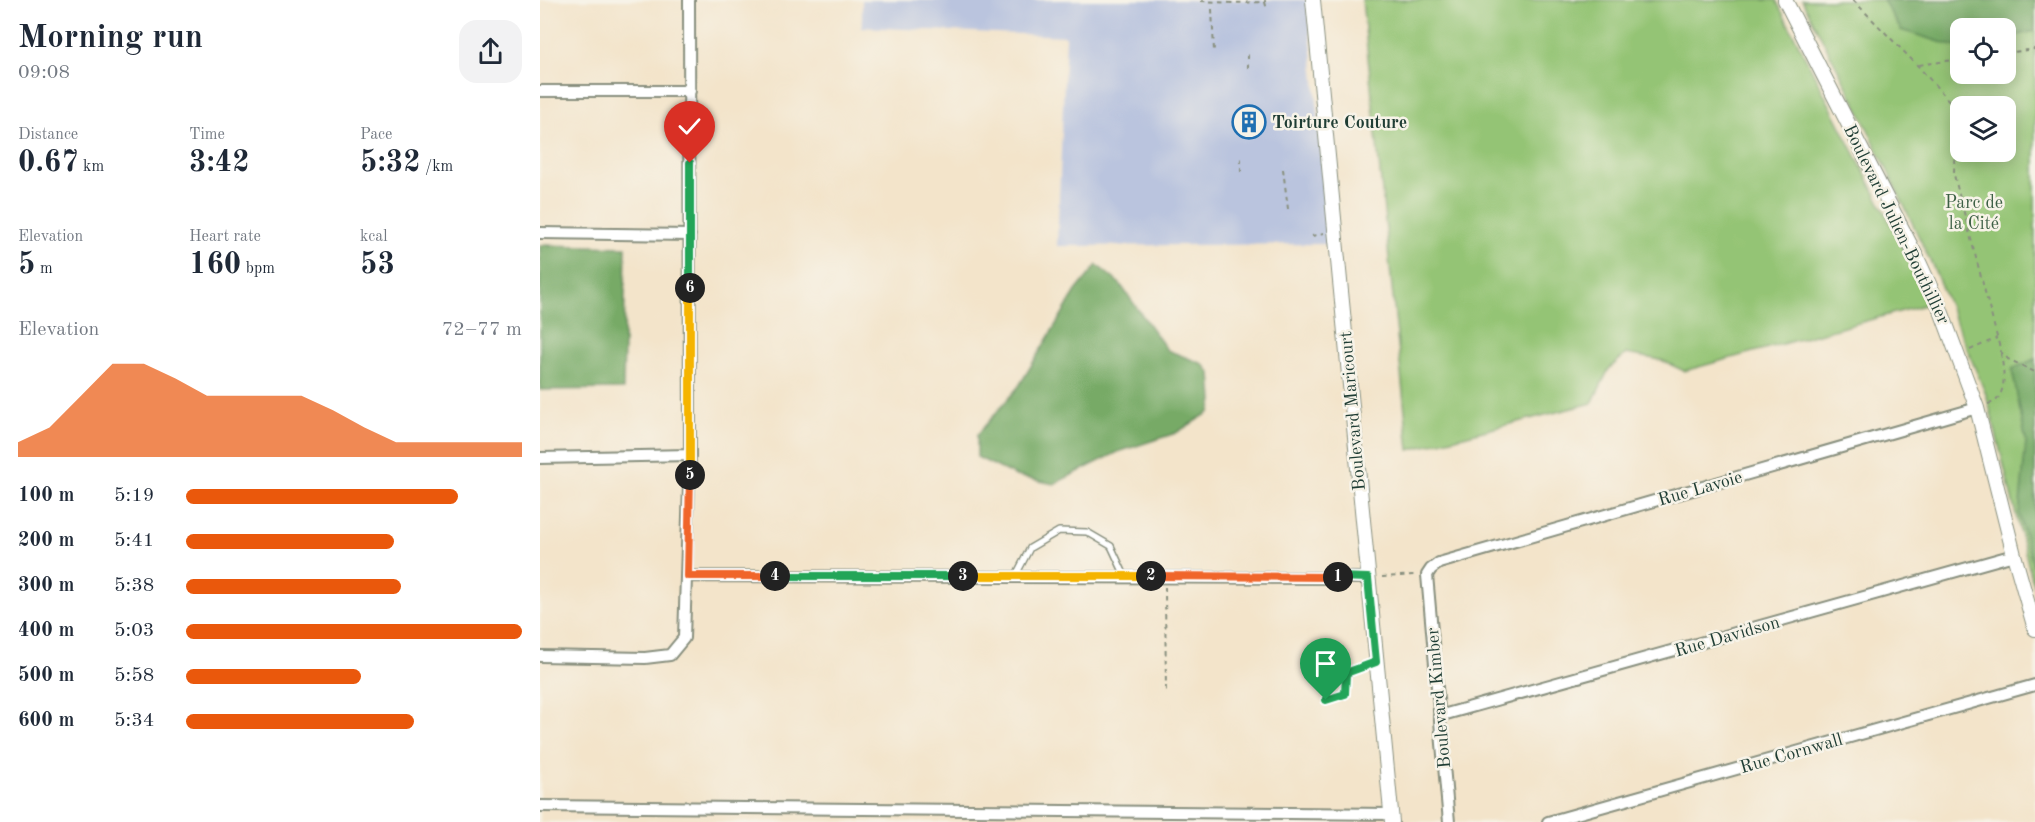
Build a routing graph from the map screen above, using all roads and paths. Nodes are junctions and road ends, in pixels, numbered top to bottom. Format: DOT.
graph roads {
  1 [pos="689,0"];
  2 [pos="1313,0"];
  3 [pos="1785,0"];
  4 [pos="1854,0"];
  5 [pos="1201,1"];
  6 [pos="1265,1"];
  7 [pos="1212,9"];
  8 [pos="1267,10"];
  9 [pos="2035,49"];
  10 [pos="1248,50"];
  11 [pos="1214,51"];
  12 [pos="2016,52"];
  13 [pos="1950,60"];
  14 [pos="1917,65"];
  15 [pos="1248,68"];
  16 [pos="540,91"];
  17 [pos="690,91"];
  18 [pos="1241,158"];
  19 [pos="1282,169"];
  20 [pos="1241,172"];
  21 [pos="1288,209"];
  22 [pos="540,234"];
  23 [pos="690,235"];
  24 [pos="1997,338"];
  25 [pos="2001,352"];
  26 [pos="1958,356"];
  27 [pos="2035,372"];
  28 [pos="1977,408"];
  29 [pos="690,455"];
  30 [pos="540,458"];
  31 [pos="2014,555"];
  32 [pos="1395,571"];
  33 [pos="1016,575"];
  34 [pos="1421,575"];
  35 [pos="688,576"];
  36 [pos="1125,576"];
  37 [pos="1165,576"];
  38 [pos="1399,576"];
  39 [pos="1368,578"];
  40 [pos="1395,582"];
  41 [pos="2035,629"];
  42 [pos="540,656"];
  43 [pos="1376,662"];
  44 [pos="2035,685"];
  45 [pos="1166,695"];
  46 [pos="1326,700"];
  47 [pos="1439,716"];
  48 [pos="540,806"];
  49 [pos="1391,818"];
  50 [pos="1449,822"];
  51 [pos="1548,822"];
  1 -- 17 [label="street"];
  2 -- 39 [label="street, Boulevard Maricourt"];
  3 -- 26 [label="street, Boulevard Julien-Bouthillier"];
  4 -- 14 [label="path"];
  5 -- 6 [label="path"];
  6 -- 8 [label="path"];
  7 -- 11 [label="path"];
  9 -- 12 [label="path"];
  10 -- 15 [label="path"];
  13 -- 14 [label="path"];
  14 -- 24 [label="path"];
  16 -- 17 [label="street"];
  17 -- 23 [label="street"];
  18 -- 20 [label="path"];
  19 -- 21 [label="path"];
  22 -- 23 [label="street"];
  23 -- 29 [label="street"];
  24 -- 25 [label="path"];
  24 -- 26 [label="path"];
  25 -- 27 [label="path"];
  25 -- 28 [label="path"];
  26 -- 28 [label="street, Boulevard Julien-Bouthillier"];
  28 -- 31 [label="street, Boulevard Julien-Bouthillier"];
  28 -- 34 [label="street, Rue Lavoie"];
  29 -- 30 [label="street"];
  29 -- 35 [label="street"];
  31 -- 41 [label="street, Boulevard Julien-Bouthillier"];
  31 -- 47 [label="street, Rue Davidson"];
  32 -- 38 [label="path"];
  33 -- 35 [label="street"];
  33 -- 36 [label="street"];
  33 -- 36 [label="lane"];
  34 -- 38 [label="path"];
  34 -- 47 [label="street, Boulevard Kimber"];
  35 -- 42 [label="street"];
  36 -- 37 [label="street"];
  37 -- 39 [label="street"];
  37 -- 45 [label="path"];
  38 -- 39 [label="path"];
  38 -- 40 [label="path"];
  39 -- 43 [label="street, Boulevard Maricourt"];
  43 -- 46 [label="path"];
  43 -- 49 [label="street, Boulevard Maricourt"];
  44 -- 51 [label="street, Rue Cornwall"];
  47 -- 50 [label="street, Boulevard Kimber"];
  48 -- 49 [label="street"];
}
